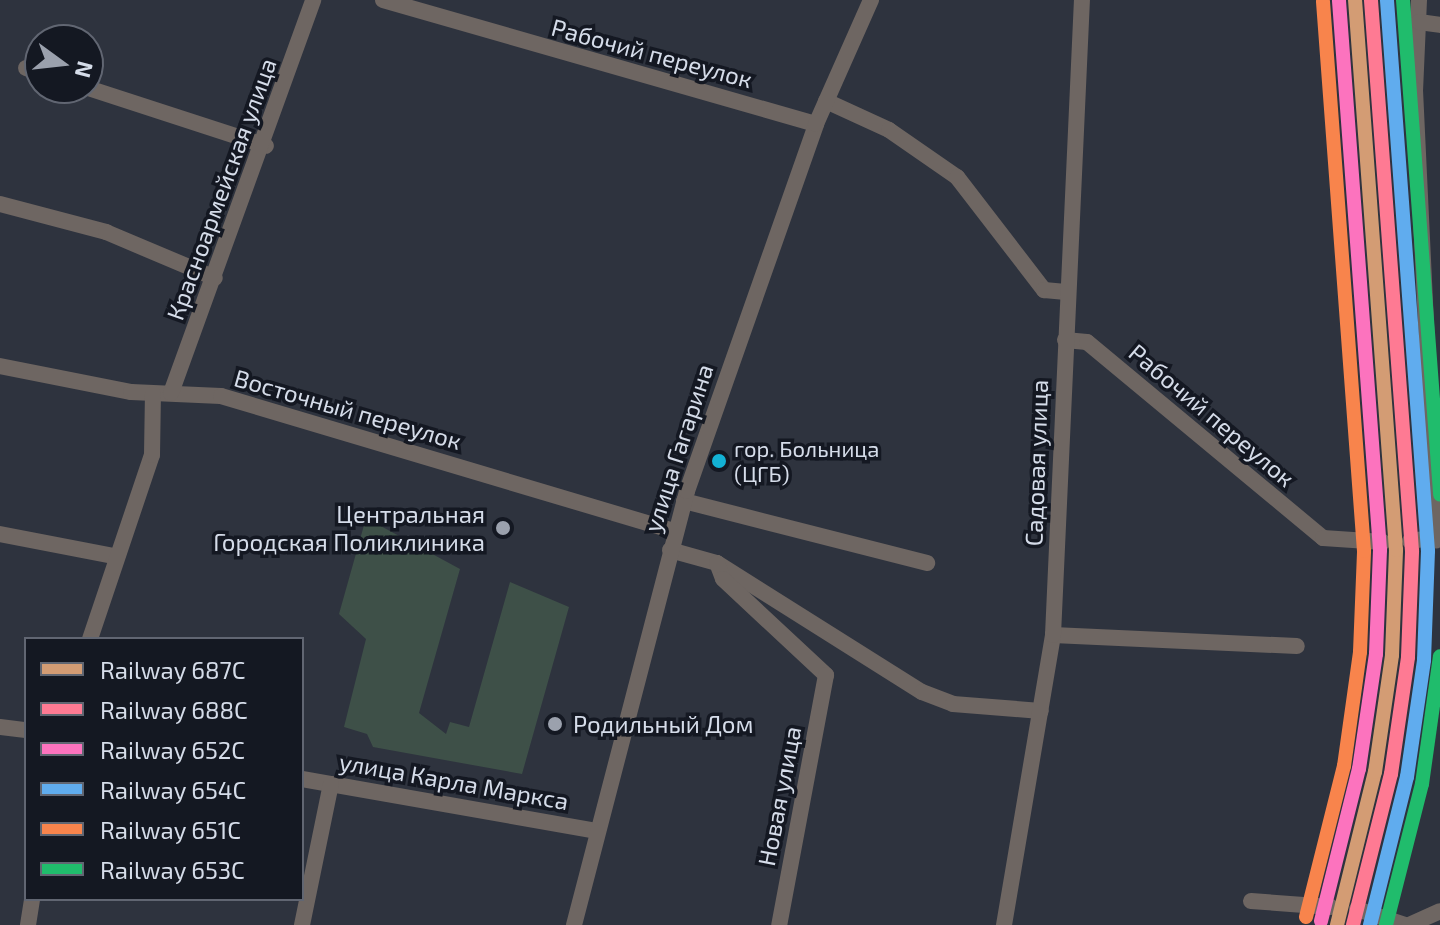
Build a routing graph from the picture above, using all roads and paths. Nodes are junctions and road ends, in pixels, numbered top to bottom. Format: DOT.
graph roads {
  1 [pos="313,0"];
  2 [pos="383,0"];
  3 [pos="871,0"];
  4 [pos="1082,0"];
  5 [pos="1419,0"];
  6 [pos="1419,22"];
  7 [pos="1440,25"];
  8 [pos="104,93"];
  9 [pos="826,101"];
  10 [pos="816,124"];
  11 [pos="266,146"];
  12 [pos="0,204"];
  13 [pos="215,278"];
  14 [pos="1066,292"];
  15 [pos="1065,340"];
  16 [pos="0,366"];
  17 [pos="171,393"];
  18 [pos="153,394"];
  19 [pos="1436,413"];
  20 [pos="684,501"];
  21 [pos="675,531"];
  22 [pos="0,534"];
  23 [pos="1438,539"];
  24 [pos="1410,541"];
  25 [pos="1383,542"];
  26 [pos="670,550"];
  27 [pos="113,556"];
  28 [pos="717,563"];
  29 [pos="927,563"];
  30 [pos="1053,635"];
  31 [pos="91,637"];
  32 [pos="1297,646"];
  33 [pos="1041,711"];
  34 [pos="0,727"];
  35 [pos="24,730"];
  36 [pos="304,779"];
  37 [pos="331,784"];
  38 [pos="597,831"];
  39 [pos="32,901"];
  40 [pos="1251,901"];
  41 [pos="1331,907"];
  42 [pos="1357,909"];
  43 [pos="1440,911"];
  44 [pos="28,925"];
  45 [pos="302,925"];
  46 [pos="574,925"];
  47 [pos="779,925"];
  48 [pos="1004,925"];
  49 [pos="1407,925"];
  1 -- 11 [label="street, Красноармейская улица"];
  2 -- 10 [label="street, Рабочий переулок"];
  3 -- 9 [label="street, улица Гагарина"];
  4 -- 14 [label="street, Садовая улица"];
  5 -- 6 [label="street"];
  6 -- 7 [label="street"];
  6 -- 19 [label="street"];
  8 -- 11 [label="street"];
  9 -- 10 [label="street, улица Гагарина"];
  9 -- 14 [label="street"];
  10 -- 20 [label="street, улица Гагарина"];
  11 -- 13 [label="street, Красноармейская улица"];
  12 -- 13 [label="street"];
  13 -- 17 [label="street, Красноармейская улица"];
  14 -- 15 [label="street, Садовая улица"];
  15 -- 25 [label="street, Рабочий переулок"];
  15 -- 30 [label="street, Садовая улица"];
  16 -- 18 [label="street, Восточный переулок"];
  17 -- 18 [label="street, Восточный переулок"];
  17 -- 21 [label="street, Восточный переулок"];
  18 -- 27 [label="street"];
  19 -- 23 [label="street"];
  20 -- 21 [label="street, улица Гагарина"];
  20 -- 29 [label="street"];
  21 -- 26 [label="street, улица Гагарина"];
  22 -- 27 [label="street"];
  23 -- 24 [label="street"];
  26 -- 28 [label="street"];
  26 -- 38 [label="street, улица Гагарина"];
  27 -- 31 [label="street"];
  28 -- 33 [label="street"];
  28 -- 47 [label="street, Новая улица"];
  30 -- 32 [label="street"];
  30 -- 33 [label="street, Садовая улица"];
  33 -- 48 [label="street, Садовая улица"];
  34 -- 35 [label="street"];
  36 -- 37 [label="street, улица Карла Маркса"];
  37 -- 38 [label="street, улица Карла Маркса"];
  37 -- 45 [label="street"];
  38 -- 46 [label="street, улица Гагарина"];
  39 -- 44 [label="street"];
  40 -- 41 [label="street"];
  42 -- 49 [label="street"];
  43 -- 49 [label="street"];
}
